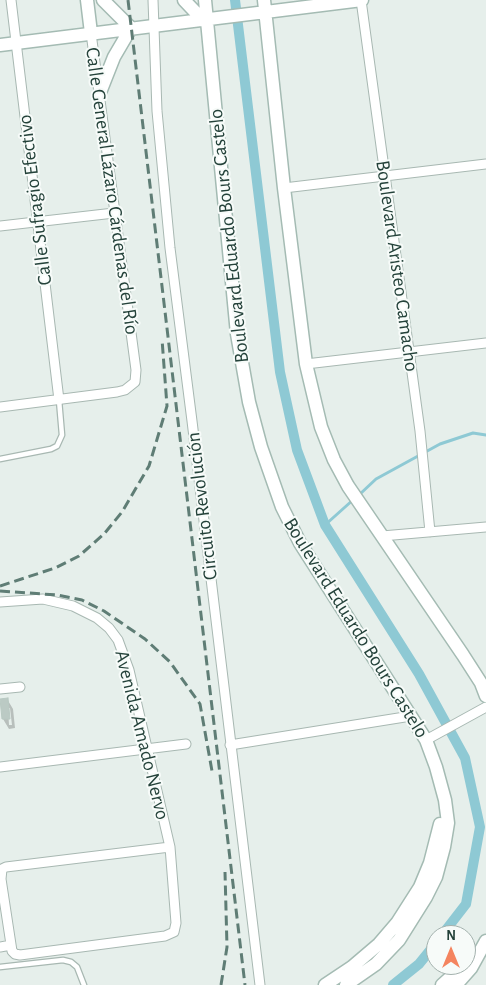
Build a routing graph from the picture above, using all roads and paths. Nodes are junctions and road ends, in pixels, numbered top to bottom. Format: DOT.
graph roads {
  1 [pos="11,0"];
  2 [pos="87,0"];
  3 [pos="102,0"];
  4 [pos="153,0"];
  5 [pos="184,0"];
  6 [pos="205,0"];
  7 [pos="361,0"];
  8 [pos="262,8"];
  9 [pos="210,18"];
  10 [pos="153,26"];
  11 [pos="131,28"];
  12 [pos="91,33"];
  13 [pos="16,43"];
  14 [pos="0,45"];
  15 [pos="99,96"];
  16 [pos="486,164"];
  17 [pos="385,176"];
  18 [pos="284,188"];
  19 [pos="114,213"];
  20 [pos="38,222"];
  21 [pos="0,226"];
  22 [pos="486,343"];
  23 [pos="409,352"];
  24 [pos="306,364"];
  25 [pos="59,400"];
  26 [pos="0,407"];
  27 [pos="0,459"];
  28 [pos="486,527"];
  29 [pos="430,532"];
  30 [pos="382,536"];
  31 [pos="0,602"];
  32 [pos="20,687"];
  33 [pos="0,689"];
  34 [pos="485,703"];
  35 [pos="411,716"];
  36 [pos="429,738"];
  37 [pos="186,744"];
  38 [pos="230,745"];
  39 [pos="148,750"];
  40 [pos="0,767"];
  41 [pos="445,800"];
  42 [pos="170,847"];
  43 [pos="486,937"];
  44 [pos="486,941"];
  45 [pos="0,947"];
  46 [pos="13,950"];
  47 [pos="476,950"];
  48 [pos="0,966"];
  49 [pos="453,975"];
  50 [pos="84,985"];
  51 [pos="260,985"];
  52 [pos="326,985"];
  53 [pos="346,985"];
  54 [pos="442,985"];
  55 [pos="456,985"];
  1 -- 13 [label="street, Calle Sufragio Efectivo"];
  2 -- 12 [label="main road, Calle General Lázaro Cárdenas del Río"];
  3 -- 11 [label="main road"];
  4 -- 10 [label="street, Circuito Revolución"];
  5 -- 9 [label="main road"];
  6 -- 9 [label="main road, Boulevard Eduardo Bours Castelo"];
  7 -- 8 [label="main road"];
  7 -- 17 [label="street, Boulevard Aristeo Camacho"];
  8 -- 9 [label="main road"];
  8 -- 18 [label="main road"];
  9 -- 10 [label="main road"];
  9 -- 35 [label="main road, Boulevard Eduardo Bours Castelo"];
  10 -- 11 [label="main road"];
  10 -- 38 [label="street, Circuito Revolución"];
  11 -- 12 [label="main road"];
  11 -- 15 [label="main road"];
  12 -- 13 [label="main road"];
  12 -- 15 [label="street, Calle General Lázaro Cárdenas del Río"];
  13 -- 14 [label="main road"];
  13 -- 20 [label="street, Calle Sufragio Efectivo"];
  15 -- 19 [label="street, Calle General Lázaro Cárdenas del Río"];
  16 -- 17 [label="street"];
  17 -- 18 [label="street"];
  17 -- 23 [label="street, Boulevard Aristeo Camacho"];
  18 -- 24 [label="main road"];
  19 -- 20 [label="street"];
  19 -- 25 [label="street, Calle General Lázaro Cárdenas del Río"];
  20 -- 21 [label="street"];
  20 -- 25 [label="street, Calle Sufragio Efectivo"];
  22 -- 23 [label="street"];
  23 -- 24 [label="street"];
  23 -- 29 [label="street, Boulevard Aristeo Camacho"];
  24 -- 30 [label="main road"];
  25 -- 26 [label="street"];
  25 -- 27 [label="lane"];
  28 -- 29 [label="street"];
  29 -- 30 [label="street"];
  30 -- 34 [label="main road"];
  31 -- 39 [label="street, Avenida Amado Nervo"];
  32 -- 33 [label="street"];
  34 -- 36 [label="street"];
  35 -- 36 [label="main road, Boulevard Eduardo Bours Castelo"];
  35 -- 38 [label="street"];
  36 -- 41 [label="main road, Boulevard Eduardo Bours Castelo"];
  37 -- 39 [label="street"];
  38 -- 51 [label="street, Circuito Revolución"];
  39 -- 40 [label="street"];
  39 -- 42 [label="street, Avenida Amado Nervo"];
  41 -- 52 [label="main road"];
  41 -- 53 [label="main road, Boulevard Eduardo Bours Castelo"];
  42 -- 46 [label="street, Avenida Amado Nervo"];
  42 -- 46 [label="street"];
  43 -- 47 [label="main road"];
  44 -- 55 [label="main road"];
  45 -- 46 [label="street"];
  48 -- 50 [label="lane"];
  49 -- 54 [label="main road"];
}
